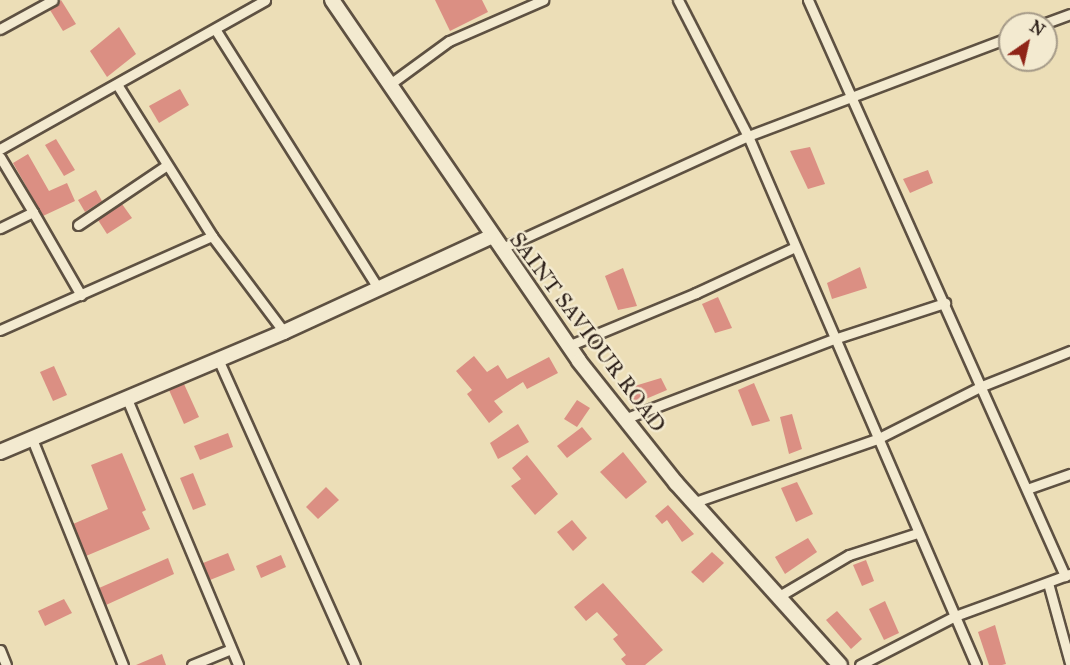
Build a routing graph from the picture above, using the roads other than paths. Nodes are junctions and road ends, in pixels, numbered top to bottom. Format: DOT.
graph roads {
  1 [pos="53,0"];
  2 [pos="265,0"];
  3 [pos="332,0"];
  4 [pos="543,0"];
  5 [pos="678,0"];
  6 [pos="808,0"];
  7 [pos="0,29"];
  8 [pos="215,29"];
  9 [pos="998,42"];
  10 [pos="390,84"];
  11 [pos="118,86"];
  12 [pos="852,98"];
  13 [pos="748,136"];
  14 [pos="0,148"];
  15 [pos="0,157"];
  16 [pos="167,165"];
  17 [pos="33,212"];
  18 [pos="78,225"];
  19 [pos="0,228"];
  20 [pos="212,236"];
  21 [pos="491,237"];
  22 [pos="795,247"];
  23 [pos="500,249"];
  24 [pos="379,289"];
  25 [pos="81,295"];
  26 [pos="945,303"];
  27 [pos="0,330"];
  28 [pos="285,332"];
  29 [pos="834,339"];
  30 [pos="568,346"];
  31 [pos="1070,351"];
  32 [pos="218,359"];
  33 [pos="982,386"];
  34 [pos="127,399"];
  35 [pos="624,419"];
  36 [pos="32,439"];
  37 [pos="877,439"];
  38 [pos="0,452"];
  39 [pos="1070,474"];
  40 [pos="1027,489"];
  41 [pos="695,502"];
  42 [pos="917,533"];
  43 [pos="1067,575"];
  44 [pos="1048,583"];
  45 [pos="781,595"];
  46 [pos="955,616"];
  47 [pos="231,649"];
  48 [pos="0,650"];
  49 [pos="1070,663"];
  50 [pos="6,665"];
  51 [pos="123,665"];
  52 [pos="192,665"];
  53 [pos="238,665"];
  54 [pos="355,665"];
  55 [pos="840,665"];
  56 [pos="860,665"];
  57 [pos="976,665"];
  1 -- 7 [label="street"];
  2 -- 8 [label="street"];
  3 -- 10 [label="street, SAINT SAVIOUR ROAD"];
  4 -- 10 [label="street"];
  5 -- 13 [label="street"];
  6 -- 12 [label="street"];
  8 -- 11 [label="street"];
  8 -- 24 [label="street"];
  9 -- 12 [label="street"];
  10 -- 21 [label="street, SAINT SAVIOUR ROAD"];
  11 -- 14 [label="street"];
  11 -- 16 [label="street"];
  12 -- 13 [label="street"];
  12 -- 26 [label="street"];
  13 -- 22 [label="street"];
  13 -- 23 [label="street"];
  15 -- 17 [label="street"];
  16 -- 18 [label="street"];
  16 -- 20 [label="street"];
  17 -- 19 [label="street"];
  17 -- 25 [label="street"];
  20 -- 25 [label="street"];
  20 -- 28 [label="street"];
  21 -- 23 [label="street, SAINT SAVIOUR ROAD"];
  21 -- 24 [label="street"];
  22 -- 29 [label="street"];
  22 -- 30 [label="street"];
  23 -- 30 [label="street, SAINT SAVIOUR ROAD"];
  24 -- 28 [label="street"];
  25 -- 27 [label="street"];
  26 -- 29 [label="street"];
  26 -- 33 [label="street"];
  28 -- 32 [label="street"];
  29 -- 35 [label="street"];
  29 -- 37 [label="street"];
  30 -- 35 [label="street, SAINT SAVIOUR ROAD"];
  31 -- 33 [label="street"];
  32 -- 34 [label="street"];
  32 -- 54 [label="street"];
  33 -- 37 [label="street"];
  33 -- 40 [label="street"];
  34 -- 36 [label="street"];
  34 -- 47 [label="street"];
  35 -- 41 [label="street, SAINT SAVIOUR ROAD"];
  36 -- 38 [label="street"];
  36 -- 51 [label="street"];
  37 -- 41 [label="street"];
  37 -- 42 [label="street"];
  39 -- 40 [label="street"];
  40 -- 43 [label="street"];
  41 -- 45 [label="street, SAINT SAVIOUR ROAD"];
  42 -- 45 [label="street"];
  42 -- 46 [label="street"];
  43 -- 44 [label="street"];
  44 -- 46 [label="street"];
  44 -- 49 [label="street"];
  45 -- 55 [label="street, SAINT SAVIOUR ROAD"];
  46 -- 56 [label="street"];
  46 -- 57 [label="street"];
  47 -- 52 [label="street"];
  47 -- 53 [label="street"];
  48 -- 50 [label="street"];
}
